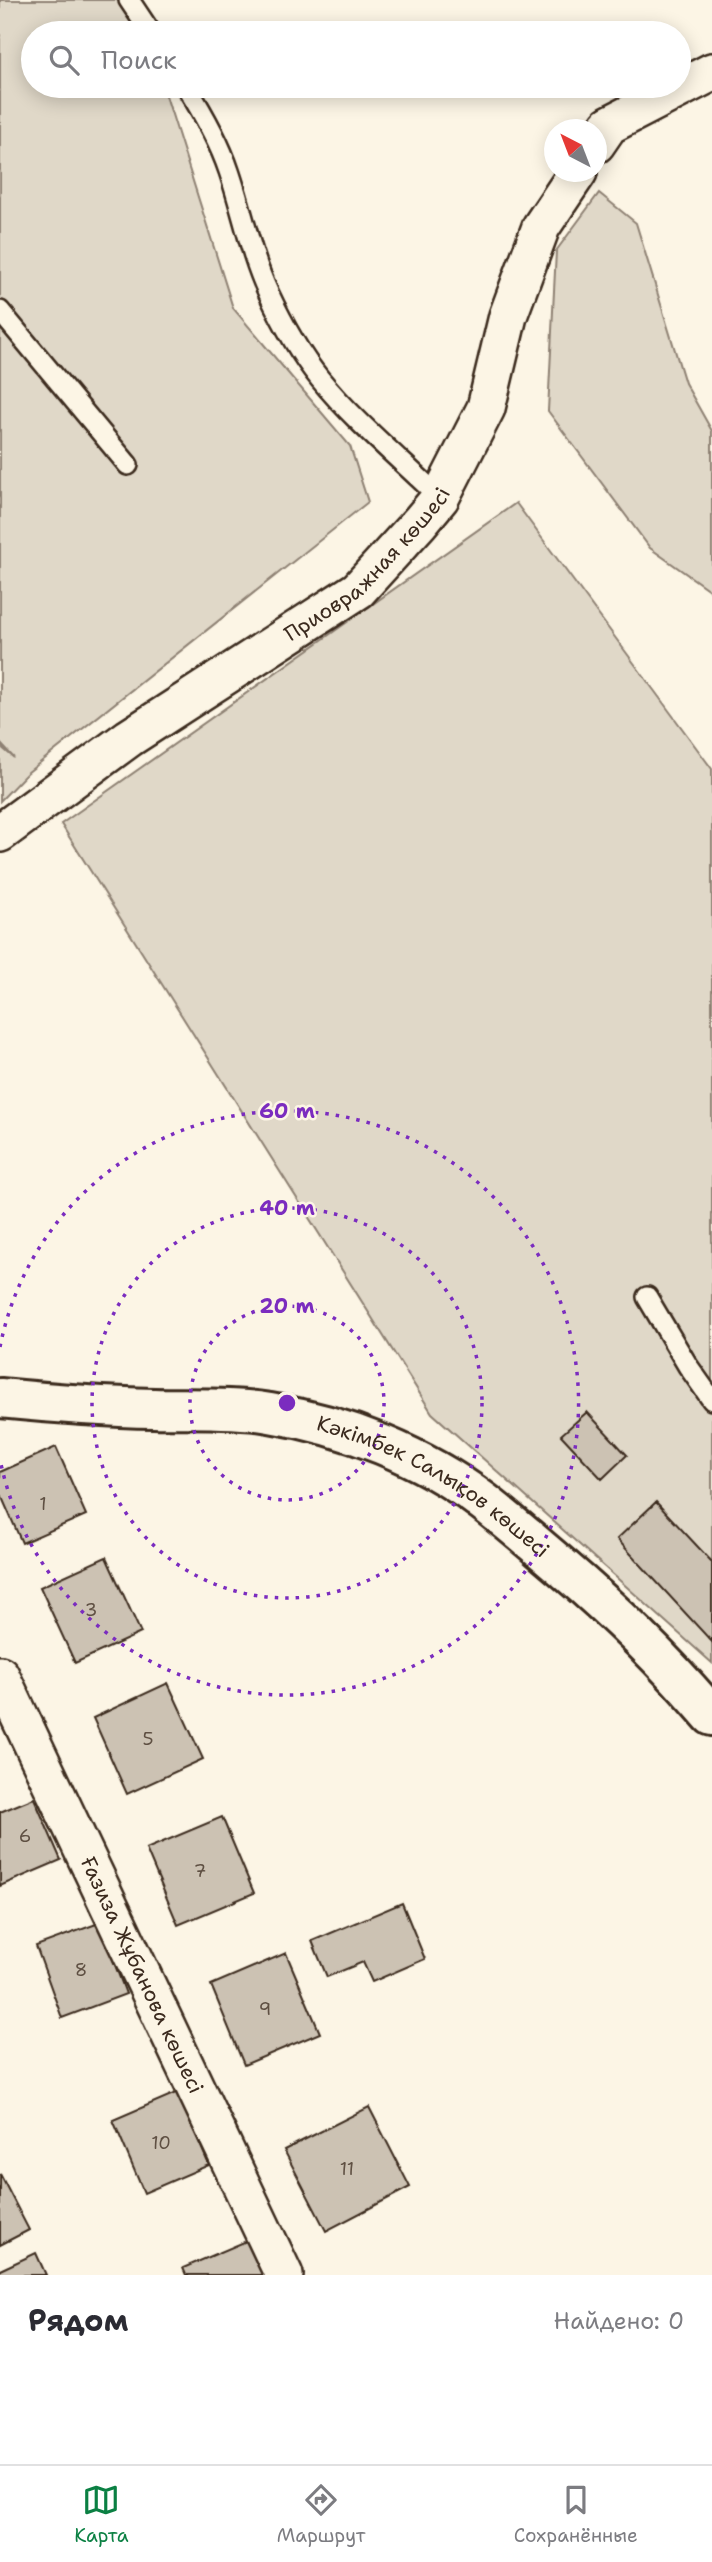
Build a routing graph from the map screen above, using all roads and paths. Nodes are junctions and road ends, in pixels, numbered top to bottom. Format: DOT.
graph roads {
  1 [pos="130,0"];
  2 [pos="143,21"];
  3 [pos="712,72"];
  4 [pos="691,83"];
  5 [pos="194,98"];
  6 [pos="661,98"];
  7 [pos="607,128"];
  8 [pos="571,182"];
  9 [pos="0,311"];
  10 [pos="128,465"];
  11 [pos="440,498"];
  12 [pos="0,833"];
  13 [pos="647,1297"];
  14 [pos="0,1398"];
  15 [pos="712,1400"];
  16 [pos="0,1675"];
  17 [pos="712,1716"];
  18 [pos="284,2275"];
  1 -- 2 [label="lane"];
  3 -- 4 [label="street"];
  5 -- 11 [label="lane"];
  6 -- 7 [label="street"];
  8 -- 11 [label="street, Приовражная көшесі"];
  9 -- 10 [label="lane"];
  11 -- 12 [label="street, Приовражная көшесі"];
  13 -- 15 [label="lane"];
  14 -- 17 [label="street, Кәкімбек Салықов көшесі"];
  16 -- 18 [label="street, Ғазиза Жұбанова көшесі"];
}
